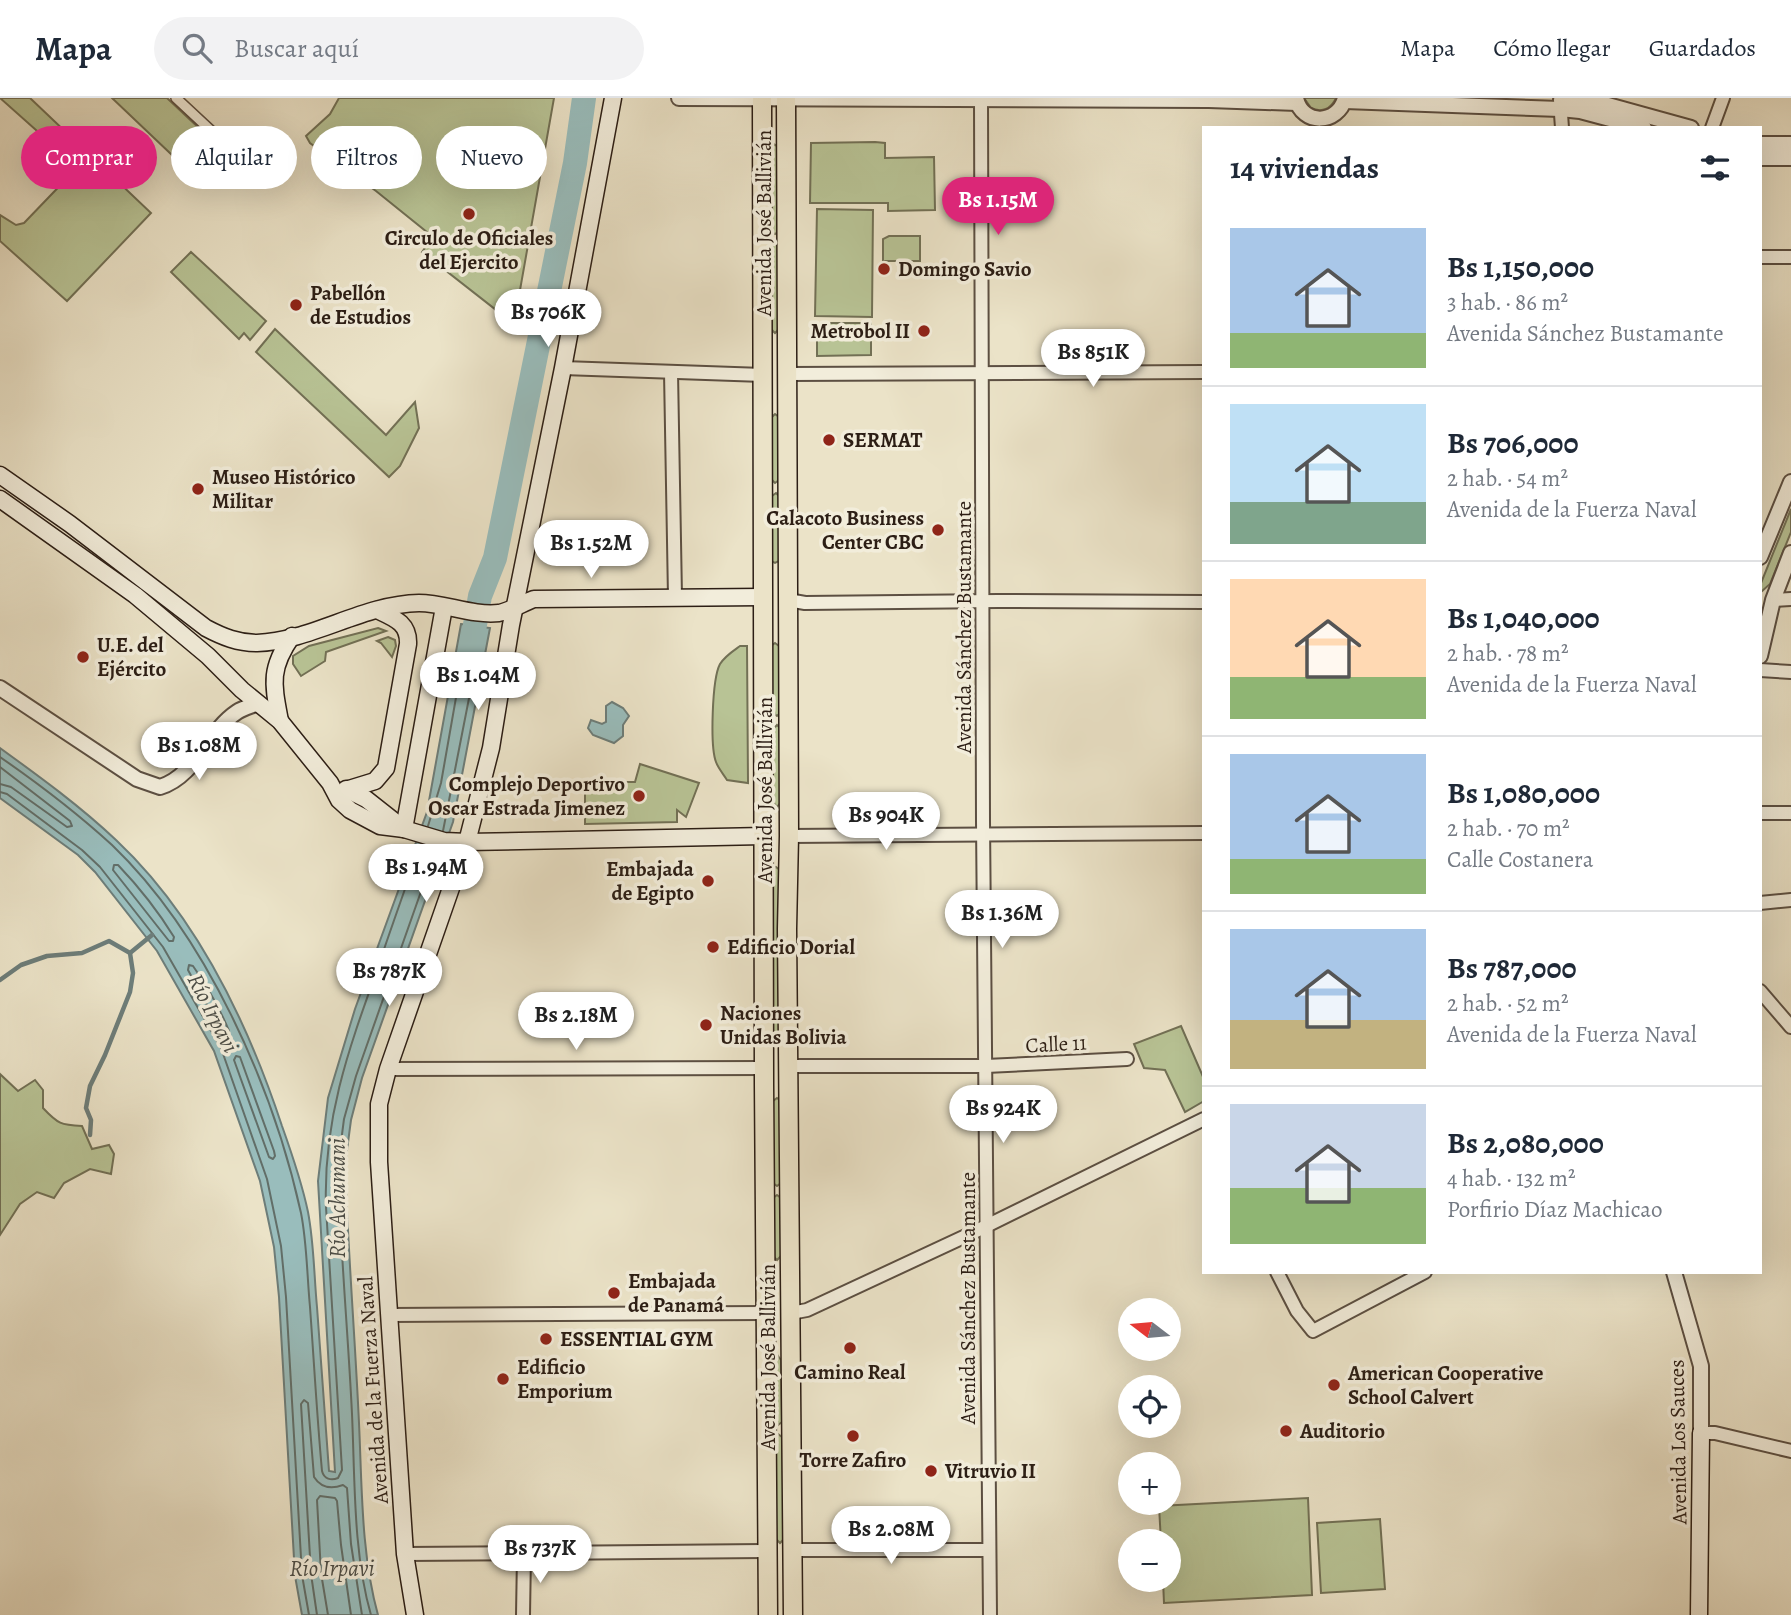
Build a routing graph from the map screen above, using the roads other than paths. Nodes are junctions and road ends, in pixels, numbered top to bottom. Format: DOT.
graph roads {
  1 [pos="176,98"];
  2 [pos="613,98"];
  3 [pos="679,98"];
  4 [pos="1723,98"];
  5 [pos="762,99"];
  6 [pos="786,99"];
  7 [pos="981,99"];
  8 [pos="1345,99"];
  9 [pos="1296,101"];
  10 [pos="1562,102"];
  11 [pos="1321,124"];
  12 [pos="206,126"];
  13 [pos="1562,126"];
  14 [pos="1636,126"];
  15 [pos="1683,126"];
  16 [pos="1713,126"];
  17 [pos="1762,144"];
  18 [pos="1791,144"];
  19 [pos="1762,158"];
  20 [pos="1791,158"];
  21 [pos="1762,257"];
  22 [pos="1791,257"];
  23 [pos="563,368"];
  24 [pos="671,372"];
  25 [pos="1202,372"];
  26 [pos="981,373"];
  27 [pos="788,374"];
  28 [pos="763,375"];
  29 [pos="0,475"];
  30 [pos="1791,482"];
  31 [pos="0,499"];
  32 [pos="1762,552"];
  33 [pos="1791,553"];
  34 [pos="675,597"];
  35 [pos="763,597"];
  36 [pos="1791,599"];
  37 [pos="788,600"];
  38 [pos="1767,600"];
  39 [pos="983,601"];
  40 [pos="1202,602"];
  41 [pos="444,607"];
  42 [pos="515,607"];
  43 [pos="376,610"];
  44 [pos="292,636"];
  45 [pos="1762,640"];
  46 [pos="1762,670"];
  47 [pos="1791,672"];
  48 [pos="0,688"];
  49 [pos="258,703"];
  50 [pos="280,721"];
  51 [pos="330,783"];
  52 [pos="349,789"];
  53 [pos="1762,813"];
  54 [pos="1791,813"];
  55 [pos="409,830"];
  56 [pos="1202,833"];
  57 [pos="984,835"];
  58 [pos="765,836"];
  59 [pos="789,836"];
  60 [pos="467,842"];
  61 [pos="447,843"];
  62 [pos="461,862"];
  63 [pos="1791,900"];
  64 [pos="1762,903"];
  65 [pos="1762,993"];
  66 [pos="1791,1027"];
  67 [pos="1127,1059"];
  68 [pos="789,1066"];
  69 [pos="986,1066"];
  70 [pos="764,1068"];
  71 [pos="387,1069"];
  72 [pos="1202,1123"];
  73 [pos="987,1224"];
  74 [pos="1278,1274"];
  75 [pos="1421,1274"];
  76 [pos="1675,1274"];
  77 [pos="766,1313"];
  78 [pos="791,1313"];
  79 [pos="390,1315"];
  80 [pos="1701,1433"];
  81 [pos="1791,1451"];
  82 [pos="793,1550"];
  83 [pos="988,1550"];
  84 [pos="768,1551"];
  85 [pos="405,1554"];
  86 [pos="524,1555"];
  87 [pos="415,1615"];
  88 [pos="523,1615"];
  89 [pos="768,1615"];
  90 [pos="793,1615"];
  91 [pos="990,1615"];
  92 [pos="1699,1615"];
  1 -- 12 [label="street"];
  2 -- 23 [label="main road, Avenida de la Fuerza Naval"];
  3 -- 5 [label="street"];
  4 -- 16 [label="street"];
  5 -- 6 [label="street"];
  5 -- 28 [label="main road, Avenida José Ballivián"];
  6 -- 7 [label="street"];
  6 -- 27 [label="main road, Avenida José Ballivián"];
  7 -- 9 [label="street"];
  7 -- 26 [label="street, Avenida Sánchez Bustamante"];
  8 -- 10 [label="street"];
  8 -- 11 [label="street"];
  9 -- 11 [label="street"];
  10 -- 13 [label="street"];
  10 -- 14 [label="street"];
  10 -- 15 [label="street"];
  17 -- 18 [label="street"];
  19 -- 20 [label="street"];
  21 -- 22 [label="street"];
  23 -- 24 [label="street"];
  23 -- 42 [label="main road, Avenida de la Fuerza Naval"];
  24 -- 28 [label="street"];
  24 -- 34 [label="street"];
  25 -- 26 [label="street"];
  26 -- 27 [label="street"];
  26 -- 39 [label="street, Avenida Sánchez Bustamante"];
  27 -- 37 [label="main road, Avenida José Ballivián"];
  28 -- 35 [label="main road, Avenida José Ballivián"];
  29 -- 44 [label="main road"];
  30 -- 32 [label="street"];
  31 -- 49 [label="main road"];
  33 -- 38 [label="street"];
  34 -- 35 [label="main road"];
  34 -- 42 [label="main road"];
  35 -- 37 [label="main road"];
  35 -- 58 [label="main road, Avenida José Ballivián"];
  36 -- 38 [label="street"];
  37 -- 39 [label="street"];
  37 -- 59 [label="main road, Avenida José Ballivián"];
  38 -- 45 [label="street"];
  39 -- 40 [label="street"];
  39 -- 57 [label="street, Avenida Sánchez Bustamante"];
  41 -- 42 [label="main road"];
  41 -- 43 [label="main road"];
  41 -- 55 [label="main road"];
  42 -- 60 [label="main road, Avenida de la Fuerza Naval"];
  43 -- 44 [label="main road"];
  43 -- 52 [label="main road"];
  44 -- 50 [label="main road"];
  46 -- 47 [label="street"];
  48 -- 49 [label="street"];
  49 -- 50 [label="main road"];
  50 -- 51 [label="main road"];
  51 -- 52 [label="main road"];
  51 -- 55 [label="main road"];
  52 -- 55 [label="main road"];
  53 -- 54 [label="street"];
  55 -- 61 [label="main road"];
  56 -- 57 [label="street"];
  57 -- 59 [label="street"];
  57 -- 69 [label="street, Avenida Sánchez Bustamante"];
  58 -- 59 [label="main road"];
  58 -- 60 [label="main road"];
  58 -- 70 [label="main road, Avenida José Ballivián"];
  59 -- 68 [label="main road, Avenida José Ballivián"];
  60 -- 61 [label="main road"];
  60 -- 62 [label="main road, Avenida de la Fuerza Naval"];
  61 -- 62 [label="main road"];
  62 -- 71 [label="main road, Avenida de la Fuerza Naval"];
  63 -- 64 [label="street"];
  65 -- 66 [label="street"];
  67 -- 69 [label="street, Calle 11"];
  68 -- 69 [label="street, Calle 11"];
  68 -- 78 [label="main road, Avenida José Ballivián"];
  69 -- 73 [label="street, Avenida Sánchez Bustamante"];
  70 -- 71 [label="street"];
  70 -- 77 [label="main road, Avenida José Ballivián"];
  71 -- 79 [label="main road, Avenida de la Fuerza Naval"];
  72 -- 73 [label="street"];
  73 -- 78 [label="street"];
  73 -- 83 [label="street, Avenida Sánchez Bustamante"];
  74 -- 75 [label="street"];
  76 -- 80 [label="street, Avenida Los Sauces"];
  77 -- 78 [label="main road"];
  77 -- 79 [label="street"];
  77 -- 84 [label="main road, Avenida José Ballivián"];
  78 -- 82 [label="main road, Avenida José Ballivián"];
  79 -- 85 [label="main road, Avenida de la Fuerza Naval"];
  80 -- 81 [label="street"];
  80 -- 92 [label="main road, Avenida Los Sauces"];
  82 -- 83 [label="street"];
  82 -- 84 [label="main road"];
  82 -- 90 [label="main road, Avenida José Ballivián"];
  83 -- 91 [label="street, Avenida Sánchez Bustamante"];
  84 -- 86 [label="street"];
  84 -- 89 [label="main road, Avenida José Ballivián"];
  85 -- 86 [label="street"];
  85 -- 87 [label="main road, Avenida de la Fuerza Naval"];
  86 -- 88 [label="street"];
}
